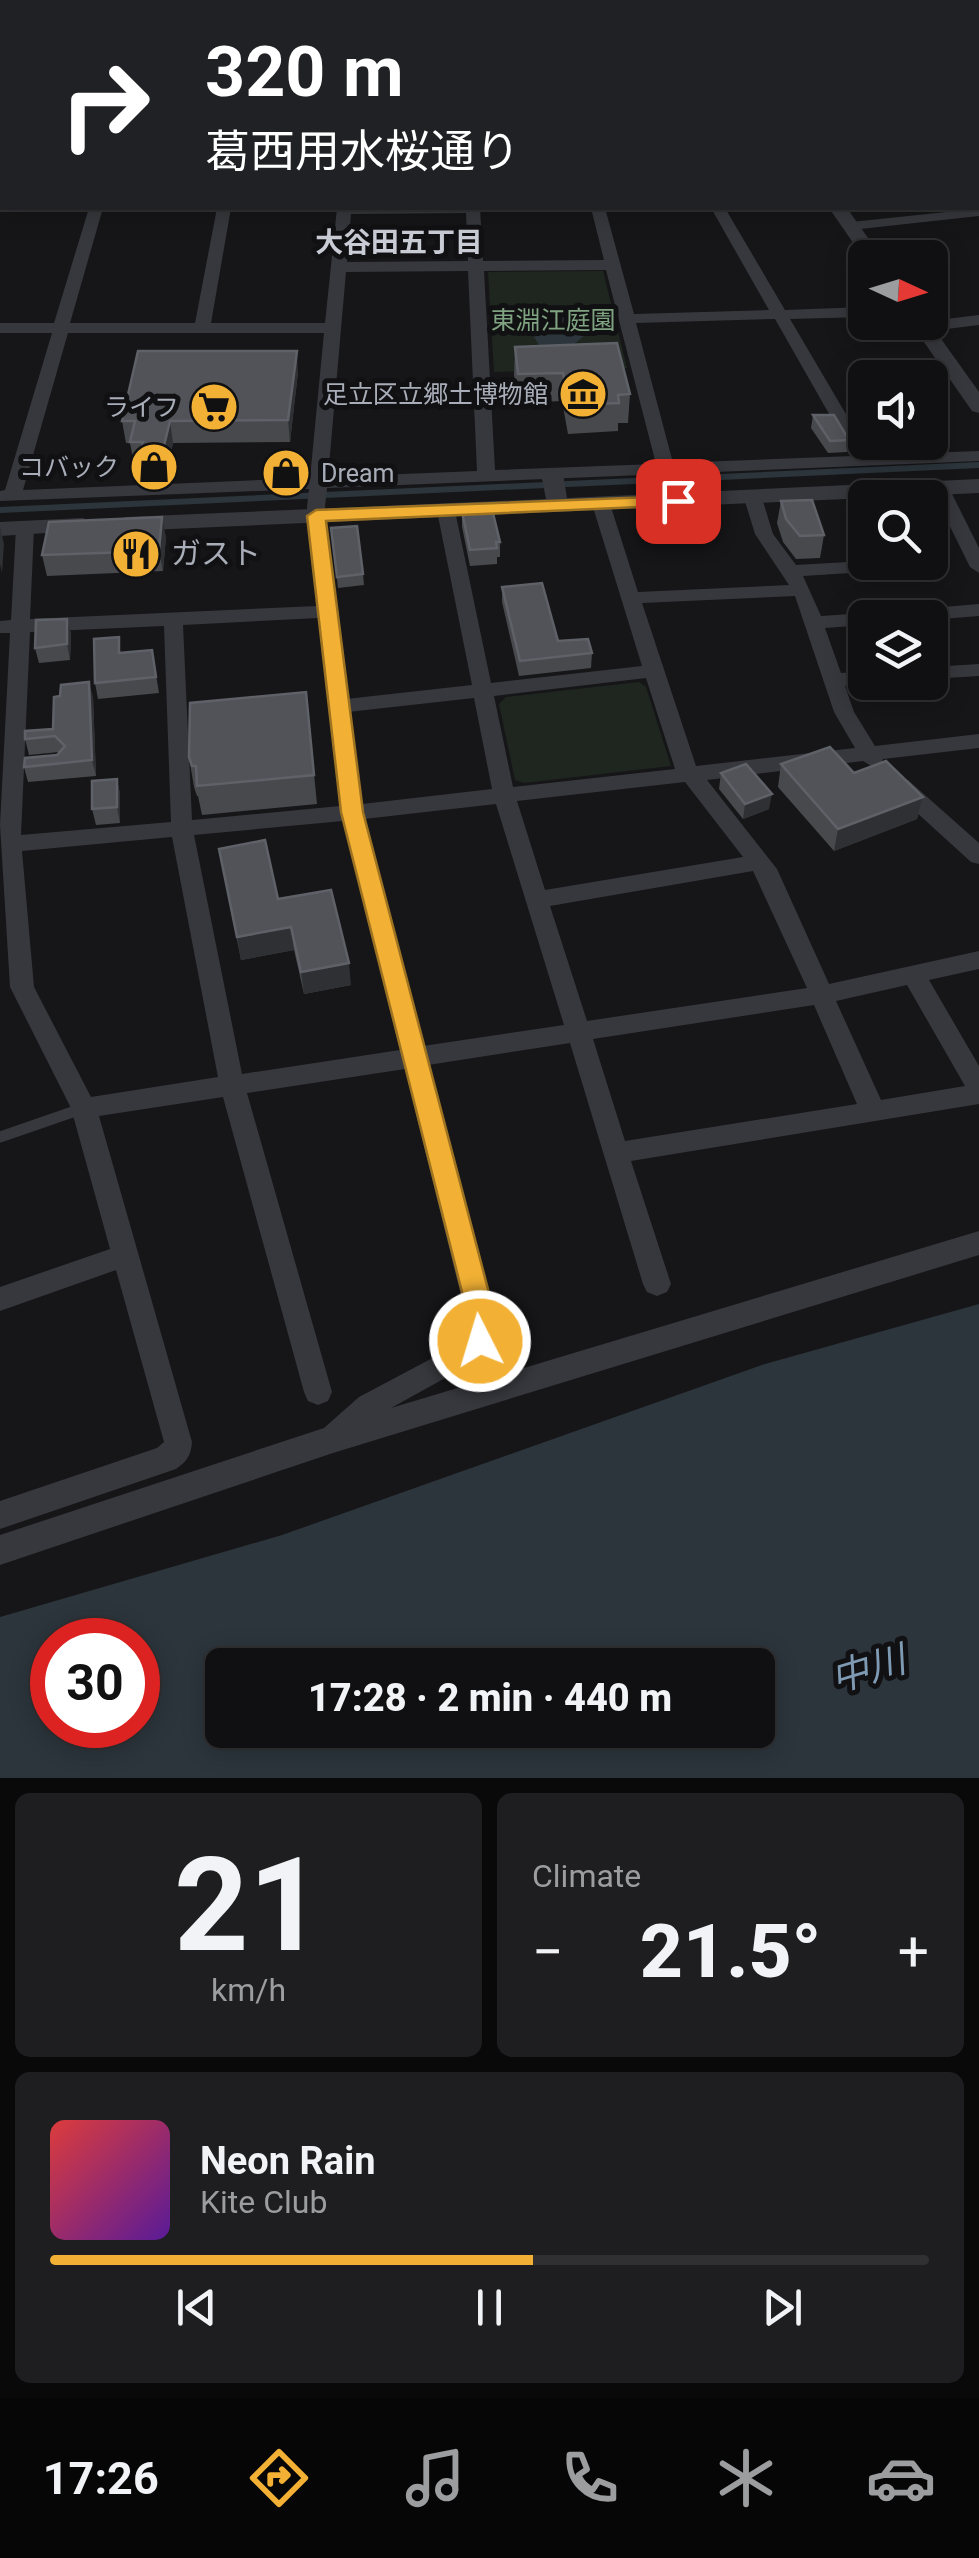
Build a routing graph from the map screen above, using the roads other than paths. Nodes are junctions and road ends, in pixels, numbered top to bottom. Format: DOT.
graph roads {
  1 [pos="95,210"];
  2 [pos="224,210"];
  3 [pos="344,210"];
  4 [pos="473,210"];
  5 [pos="599,210"];
  6 [pos="719,210"];
  7 [pos="839,210"];
  8 [pos="975,213"];
  9 [pos="851,226"];
  10 [pos="861,240"];
  11 [pos="613,265"];
  12 [pos="338,266"];
  13 [pos="476,266"];
  14 [pos="848,313"];
  15 [pos="782,317"];
  16 [pos="626,319"];
  17 [pos="979,320"];
  18 [pos="948,323"];
  19 [pos="202,327"];
  20 [pos="0,328"];
  21 [pos="61,328"];
  22 [pos="334,328"];
  23 [pos="932,340"];
  24 [pos="979,407"];
  25 [pos="979,456"];
  26 [pos="865,461"];
  27 [pos="666,470"];
  28 [pos="486,476"];
  29 [pos="979,486"];
  30 [pos="948,488"];
  31 [pos="555,491"];
  32 [pos="848,493"];
  33 [pos="6,496"];
  34 [pos="317,498"];
  35 [pos="753,498"];
  36 [pos="601,504"];
  37 [pos="172,505"];
  38 [pos="446,511"];
  39 [pos="948,523"];
  40 [pos="13,528"];
  41 [pos="957,562"];
  42 [pos="791,570"];
  43 [pos="802,590"];
  44 [pos="632,598"];
  45 [pos="979,610"];
  46 [pos="326,612"];
  47 [pos="948,613"];
  48 [pos="173,619"];
  49 [pos="848,620"];
  50 [pos="815,623"];
  51 [pos="9,626"];
  52 [pos="979,670"];
  53 [pos="654,671"];
  54 [pos="948,672"];
  55 [pos="848,679"];
  56 [pos="832,680"];
  57 [pos="484,690"];
  58 [pos="337,707"];
  59 [pos="979,742"];
  60 [pos="867,752"];
  61 [pos="687,773"];
  62 [pos="504,794"];
  63 [pos="352,812"];
  64 [pos="182,830"];
  65 [pos="5,844"];
  66 [pos="979,856"];
  67 [pos="758,862"];
  68 [pos="536,900"];
  69 [pos="979,960"];
  70 [pos="913,974"];
  71 [pos="821,995"];
  72 [pos="576,1032"];
  73 [pos="414,1058"];
  74 [pos="232,1086"];
  75 [pos="979,1091"];
  76 [pos="84,1108"];
  77 [pos="874,1113"];
  78 [pos="0,1138"];
  79 [pos="616,1154"];
  80 [pos="979,1243"];
  81 [pos="124,1256"];
  82 [pos="657,1284"];
  83 [pos="0,1298"];
  84 [pos="318,1392"];
  85 [pos="333,1439"];
  86 [pos="0,1516"];
  87 [pos="0,1550"];
  1 -- 21 [label="street"];
  2 -- 19 [label="street"];
  3 -- 12 [label="street"];
  4 -- 13 [label="street"];
  5 -- 11 [label="street"];
  6 -- 15 [label="street"];
  7 -- 9 [label="street"];
  8 -- 9 [label="street"];
  9 -- 10 [label="street"];
  11 -- 13 [label="street"];
  11 -- 16 [label="street"];
  12 -- 13 [label="street"];
  12 -- 22 [label="street"];
  13 -- 28 [label="street"];
  14 -- 15 [label="street"];
  15 -- 16 [label="street"];
  15 -- 26 [label="street"];
  16 -- 27 [label="street"];
  17 -- 18 [label="street"];
  19 -- 21 [label="street"];
  19 -- 22 [label="street"];
  20 -- 21 [label="street"];
  21 -- 33 [label="street"];
  22 -- 34 [label="street"];
  23 -- 24 [label="street"];
  25 -- 26 [label="street"];
  26 -- 27 [label="street"];
  27 -- 31 [label="street"];
  28 -- 31 [label="street"];
  28 -- 34 [label="street"];
  29 -- 30 [label="street"];
  31 -- 36 [label="street"];
  31 -- 38 [label="street"];
  32 -- 35 [label="street"];
  33 -- 37 [label="street"];
  34 -- 37 [label="street"];
  34 -- 37 [label="street"];
  34 -- 38 [label="street"];
  34 -- 46 [label="street"];
  35 -- 36 [label="street"];
  35 -- 42 [label="street"];
  36 -- 44 [label="street"];
  37 -- 40 [label="street"];
  38 -- 57 [label="street"];
  39 -- 41 [label="street"];
  40 -- 51 [label="street"];
  41 -- 42 [label="street"];
  42 -- 43 [label="street"];
  43 -- 44 [label="street"];
  43 -- 50 [label="street"];
  44 -- 53 [label="street"];
  45 -- 47 [label="street"];
  46 -- 48 [label="street"];
  46 -- 58 [label="street"];
  48 -- 51 [label="street"];
  48 -- 64 [label="street"];
  49 -- 50 [label="street"];
  50 -- 56 [label="street"];
  51 -- 65 [label="street"];
  52 -- 54 [label="street"];
  53 -- 57 [label="street"];
  53 -- 61 [label="street"];
  55 -- 56 [label="street"];
  56 -- 60 [label="street"];
  57 -- 58 [label="street"];
  57 -- 62 [label="street"];
  58 -- 63 [label="street"];
  59 -- 60 [label="street"];
  60 -- 61 [label="street"];
  60 -- 66 [label="street"];
  61 -- 62 [label="street"];
  61 -- 67 [label="street"];
  62 -- 63 [label="street"];
  62 -- 68 [label="street"];
  63 -- 64 [label="street"];
  63 -- 73 [label="street"];
  64 -- 65 [label="street"];
  64 -- 74 [label="street"];
  65 -- 76 [label="street"];
  67 -- 68 [label="street"];
  67 -- 71 [label="street"];
  68 -- 72 [label="street"];
  69 -- 70 [label="street"];
  70 -- 71 [label="street"];
  70 -- 75 [label="street"];
  71 -- 72 [label="street"];
  71 -- 77 [label="street"];
  72 -- 73 [label="street"];
  72 -- 79 [label="street"];
  73 -- 74 [label="street"];
  73 -- 85 [label="street"];
  74 -- 76 [label="street"];
  74 -- 84 [label="street"];
  75 -- 77 [label="street"];
  76 -- 78 [label="lane"];
  76 -- 81 [label="street"];
  77 -- 79 [label="street"];
  79 -- 82 [label="street"];
  80 -- 85 [label="street"];
  81 -- 83 [label="street"];
  81 -- 86 [label="street"];
  85 -- 87 [label="street"];
}
